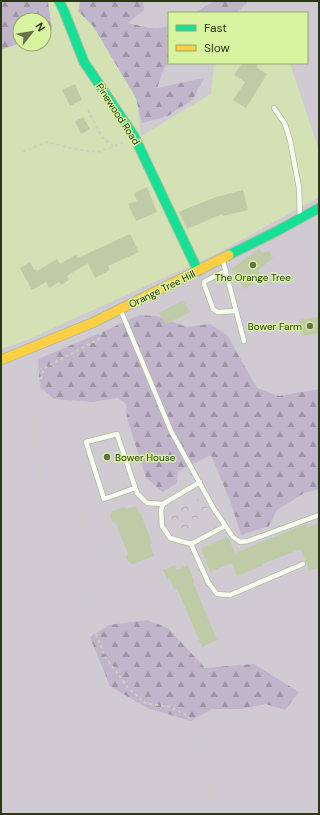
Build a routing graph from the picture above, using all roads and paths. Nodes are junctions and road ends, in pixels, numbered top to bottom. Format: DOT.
graph roads {
  1 [pos="59,1"];
  2 [pos="274,108"];
  3 [pos="88,110"];
  4 [pos="135,138"];
  5 [pos="113,146"];
  6 [pos="23,152"];
  7 [pos="319,208"];
  8 [pos="309,214"];
  9 [pos="300,218"];
  10 [pos="222,259"];
  11 [pos="302,269"];
  12 [pos="198,271"];
  13 [pos="226,271"];
  14 [pos="120,309"];
  15 [pos="236,311"];
  16 [pos="106,317"];
  17 [pos="244,341"];
  18 [pos="1,360"];
  19 [pos="200,482"];
  20 [pos="135,488"];
  21 [pos="104,499"];
  22 [pos="163,504"];
  23 [pos="319,515"];
  24 [pos="225,526"];
  25 [pos="191,544"];
  26 [pos="303,564"];
  27 [pos="164,573"];
  28 [pos="218,814"];
  1 -- 4 [label="main road, Pinewood Road"];
  2 -- 9 [label="lane"];
  3 -- 5 [label="path"];
  4 -- 5 [label="path"];
  4 -- 12 [label="main road, Pinewood Road"];
  5 -- 6 [label="path"];
  7 -- 8 [label="main road, Orange Tree Hill"];
  8 -- 9 [label="main road, Orange Tree Hill"];
  8 -- 11 [label="path"];
  9 -- 10 [label="main road, Orange Tree Hill"];
  10 -- 12 [label="main road, Orange Tree Hill"];
  10 -- 13 [label="lane"];
  12 -- 14 [label="main road, Orange Tree Hill"];
  13 -- 15 [label="lane"];
  13 -- 15 [label="lane"];
  14 -- 16 [label="main road, Orange Tree Hill"];
  14 -- 19 [label="lane"];
  15 -- 17 [label="lane"];
  16 -- 18 [label="main road, Orange Tree Hill"];
  16 -- 28 [label="path"];
  19 -- 22 [label="lane"];
  19 -- 24 [label="lane"];
  20 -- 21 [label="lane"];
  20 -- 21 [label="lane"];
  20 -- 22 [label="lane"];
  21 -- 27 [label="path"];
  22 -- 25 [label="lane"];
  23 -- 24 [label="lane"];
  24 -- 25 [label="lane"];
  25 -- 26 [label="lane"];
}
